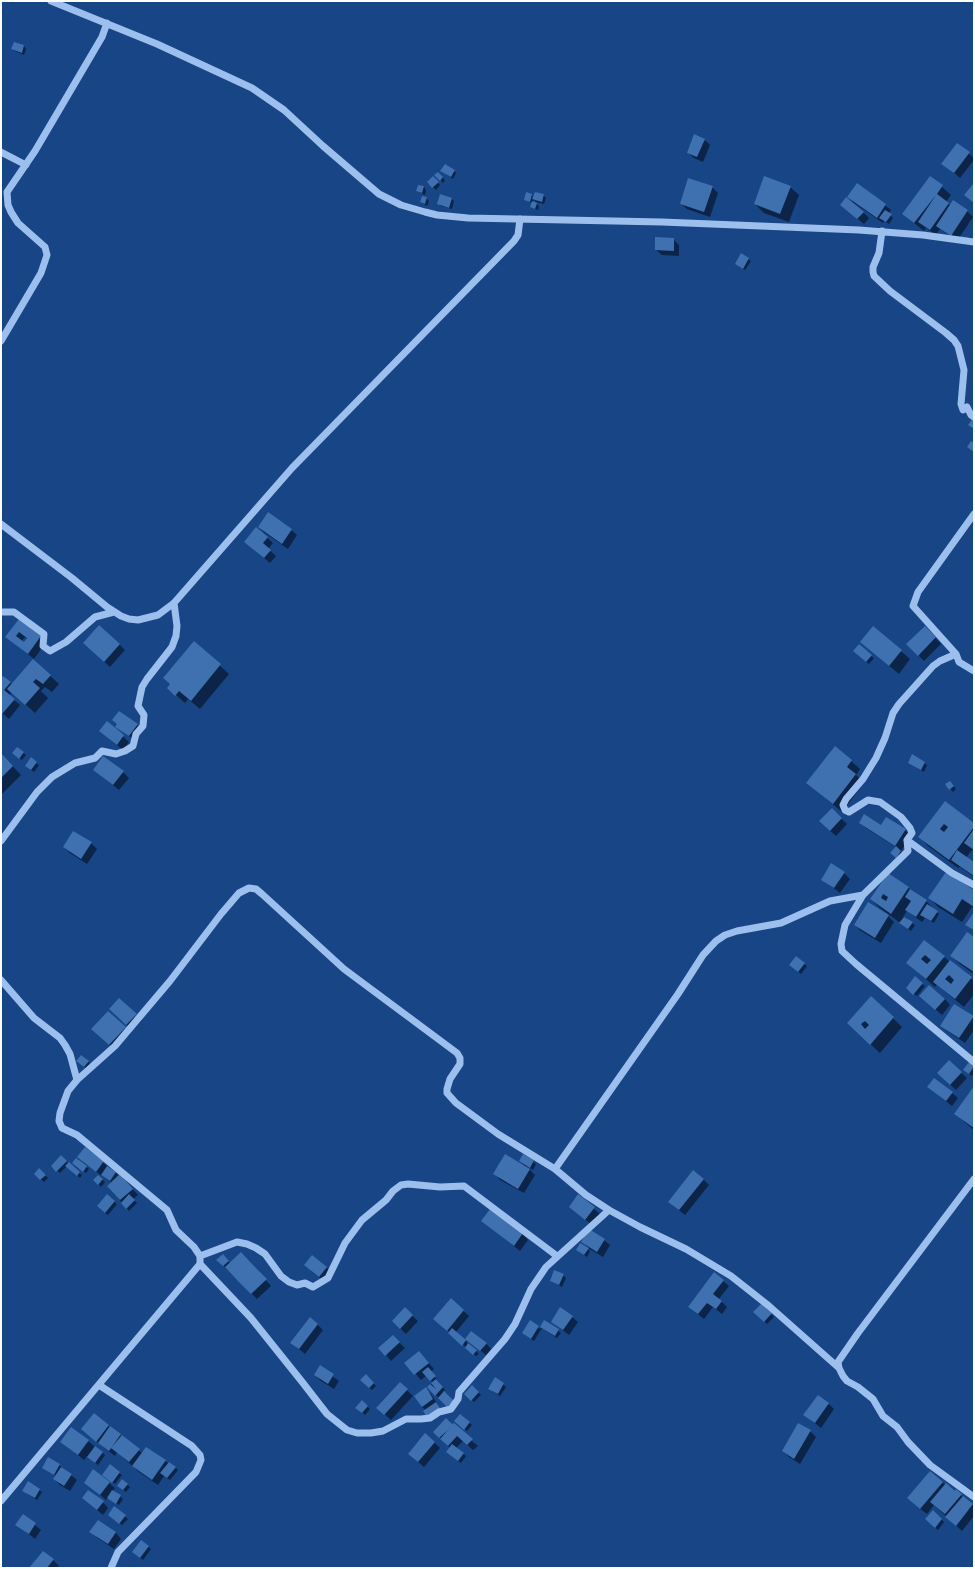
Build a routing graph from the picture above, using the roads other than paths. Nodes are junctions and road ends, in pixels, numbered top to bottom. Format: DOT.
graph roads {
  1 [pos="51,1"];
  2 [pos="106,25"];
  3 [pos="1,152"];
  4 [pos="26,165"];
  5 [pos="520,221"];
  6 [pos="881,238"];
  7 [pos="974,242"];
  8 [pos="1,341"];
  9 [pos="974,417"];
  10 [pos="974,514"];
  11 [pos="1,524"];
  12 [pos="174,603"];
  13 [pos="1,612"];
  14 [pos="114,612"];
  15 [pos="956,654"];
  16 [pos="974,671"];
  17 [pos="907,840"];
  18 [pos="1,841"];
  19 [pos="974,885"];
  20 [pos="862,895"];
  21 [pos="1,980"];
  22 [pos="974,1062"];
  23 [pos="77,1080"];
  24 [pos="555,1169"];
  25 [pos="974,1179"];
  26 [pos="609,1210"];
  27 [pos="200,1256"];
  28 [pos="557,1256"];
  29 [pos="200,1264"];
  30 [pos="839,1368"];
  31 [pos="99,1385"];
  32 [pos="974,1497"];
  33 [pos="1,1502"];
  34 [pos="111,1568"];
  1 -- 2 [label="street"];
  2 -- 4 [label="street"];
  2 -- 5 [label="street"];
  3 -- 4 [label="street"];
  4 -- 8 [label="street"];
  5 -- 6 [label="street"];
  5 -- 12 [label="street"];
  6 -- 7 [label="street"];
  6 -- 9 [label="street"];
  10 -- 15 [label="street"];
  11 -- 14 [label="street"];
  12 -- 14 [label="street"];
  12 -- 18 [label="street"];
  13 -- 14 [label="street"];
  15 -- 16 [label="street"];
  15 -- 17 [label="street"];
  17 -- 19 [label="street"];
  17 -- 20 [label="street"];
  20 -- 22 [label="street"];
  20 -- 24 [label="street"];
  21 -- 23 [label="street"];
  23 -- 24 [label="street"];
  23 -- 27 [label="street"];
  24 -- 26 [label="street"];
  25 -- 30 [label="street"];
  26 -- 28 [label="street"];
  26 -- 30 [label="street"];
  27 -- 28 [label="street"];
  27 -- 29 [label="street"];
  28 -- 29 [label="street"];
  29 -- 31 [label="street"];
  30 -- 32 [label="street"];
  31 -- 33 [label="street"];
  31 -- 34 [label="street"];
}
